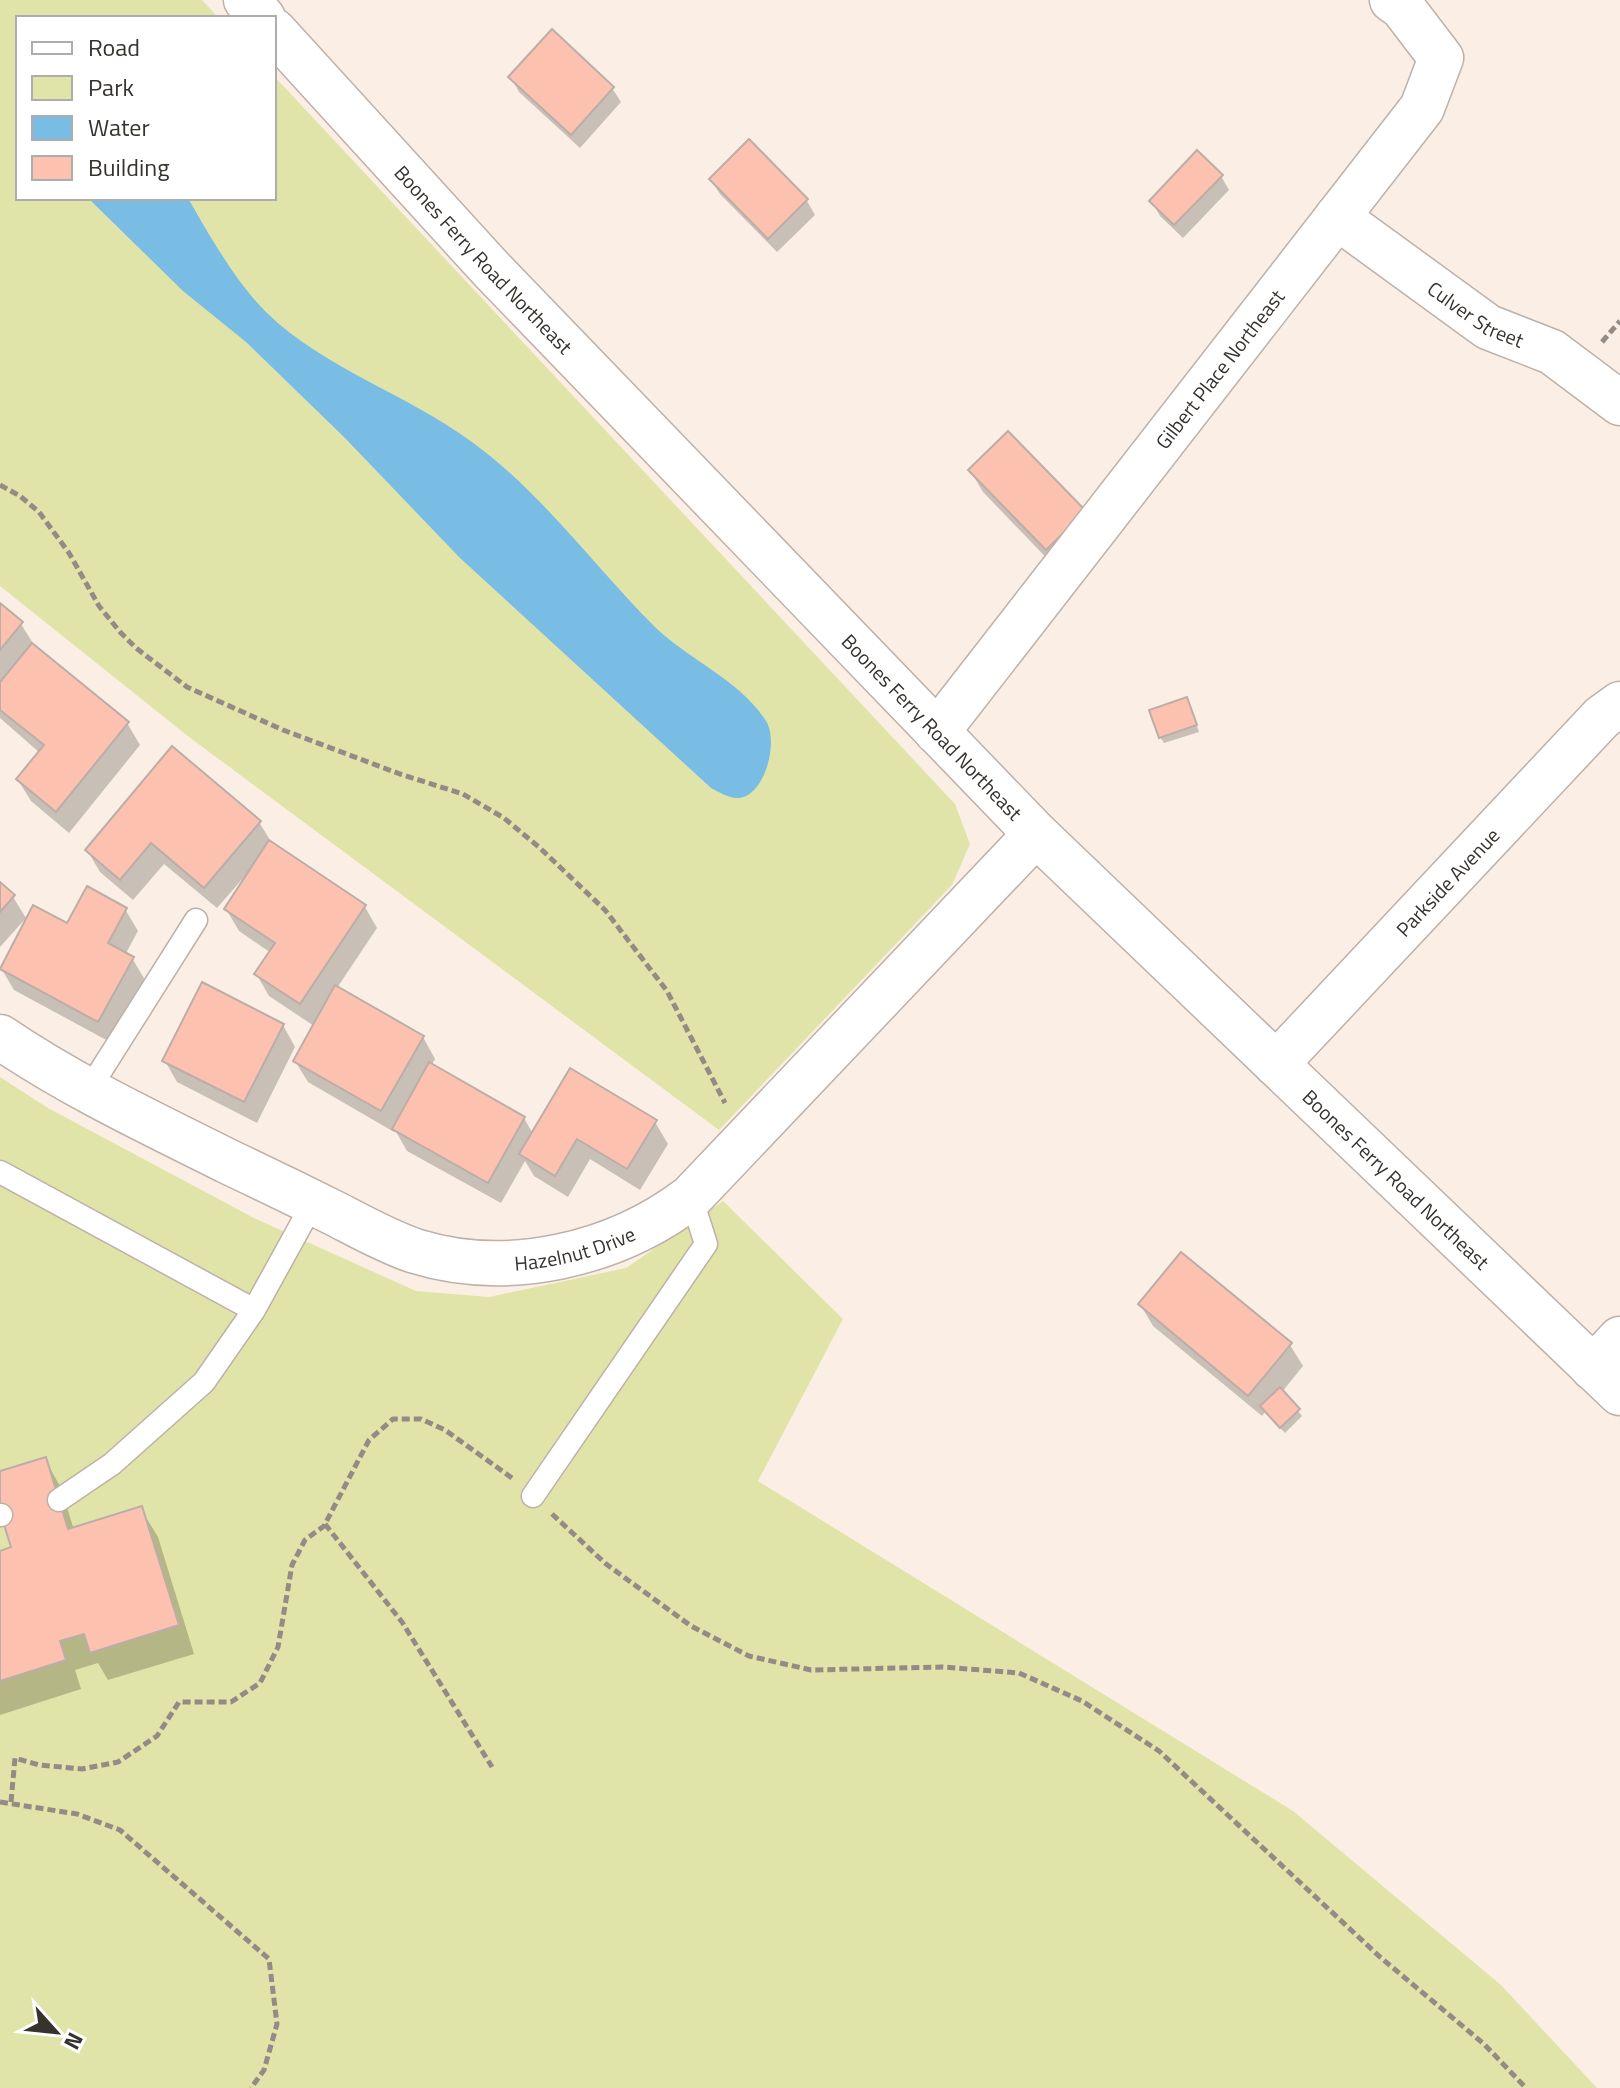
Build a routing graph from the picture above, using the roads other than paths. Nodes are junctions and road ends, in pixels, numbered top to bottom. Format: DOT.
graph roads {
  1 [pos="246,0"];
  2 [pos="1392,0"];
  3 [pos="261,16"];
  4 [pos="276,33"];
  5 [pos="1337,217"];
  6 [pos="1620,403"];
  7 [pos="1620,704"];
  8 [pos="937,732"];
  9 [pos="1036,834"];
  10 [pos="196,920"];
  11 [pos="0,1037"];
  12 [pos="1276,1064"];
  13 [pos="88,1091"];
  14 [pos="0,1172"];
  15 [pos="691,1197"];
  16 [pos="313,1203"];
  17 [pos="254,1310"];
  18 [pos="1611,1367"];
  19 [pos="533,1496"];
  20 [pos="59,1500"];
  1 -- 3 [label="street"];
  2 -- 5 [label="street, Gilbert Place Northeast"];
  4 -- 8 [label="street, Boones Ferry Road Northeast"];
  5 -- 6 [label="street, Culver Street"];
  5 -- 8 [label="street, Gilbert Place Northeast"];
  7 -- 12 [label="street, Parkside Avenue"];
  8 -- 9 [label="street, Boones Ferry Road Northeast"];
  9 -- 12 [label="street, Boones Ferry Road Northeast"];
  9 -- 15 [label="street, Hazelnut Drive"];
  10 -- 13 [label="lane"];
  11 -- 13 [label="street, Hazelnut Drive"];
  12 -- 18 [label="street, Boones Ferry Road Northeast"];
  13 -- 16 [label="street, Hazelnut Drive"];
  14 -- 17 [label="lane"];
  15 -- 16 [label="street, Hazelnut Drive"];
  15 -- 19 [label="lane"];
  16 -- 17 [label="lane"];
  17 -- 20 [label="lane"];
}
